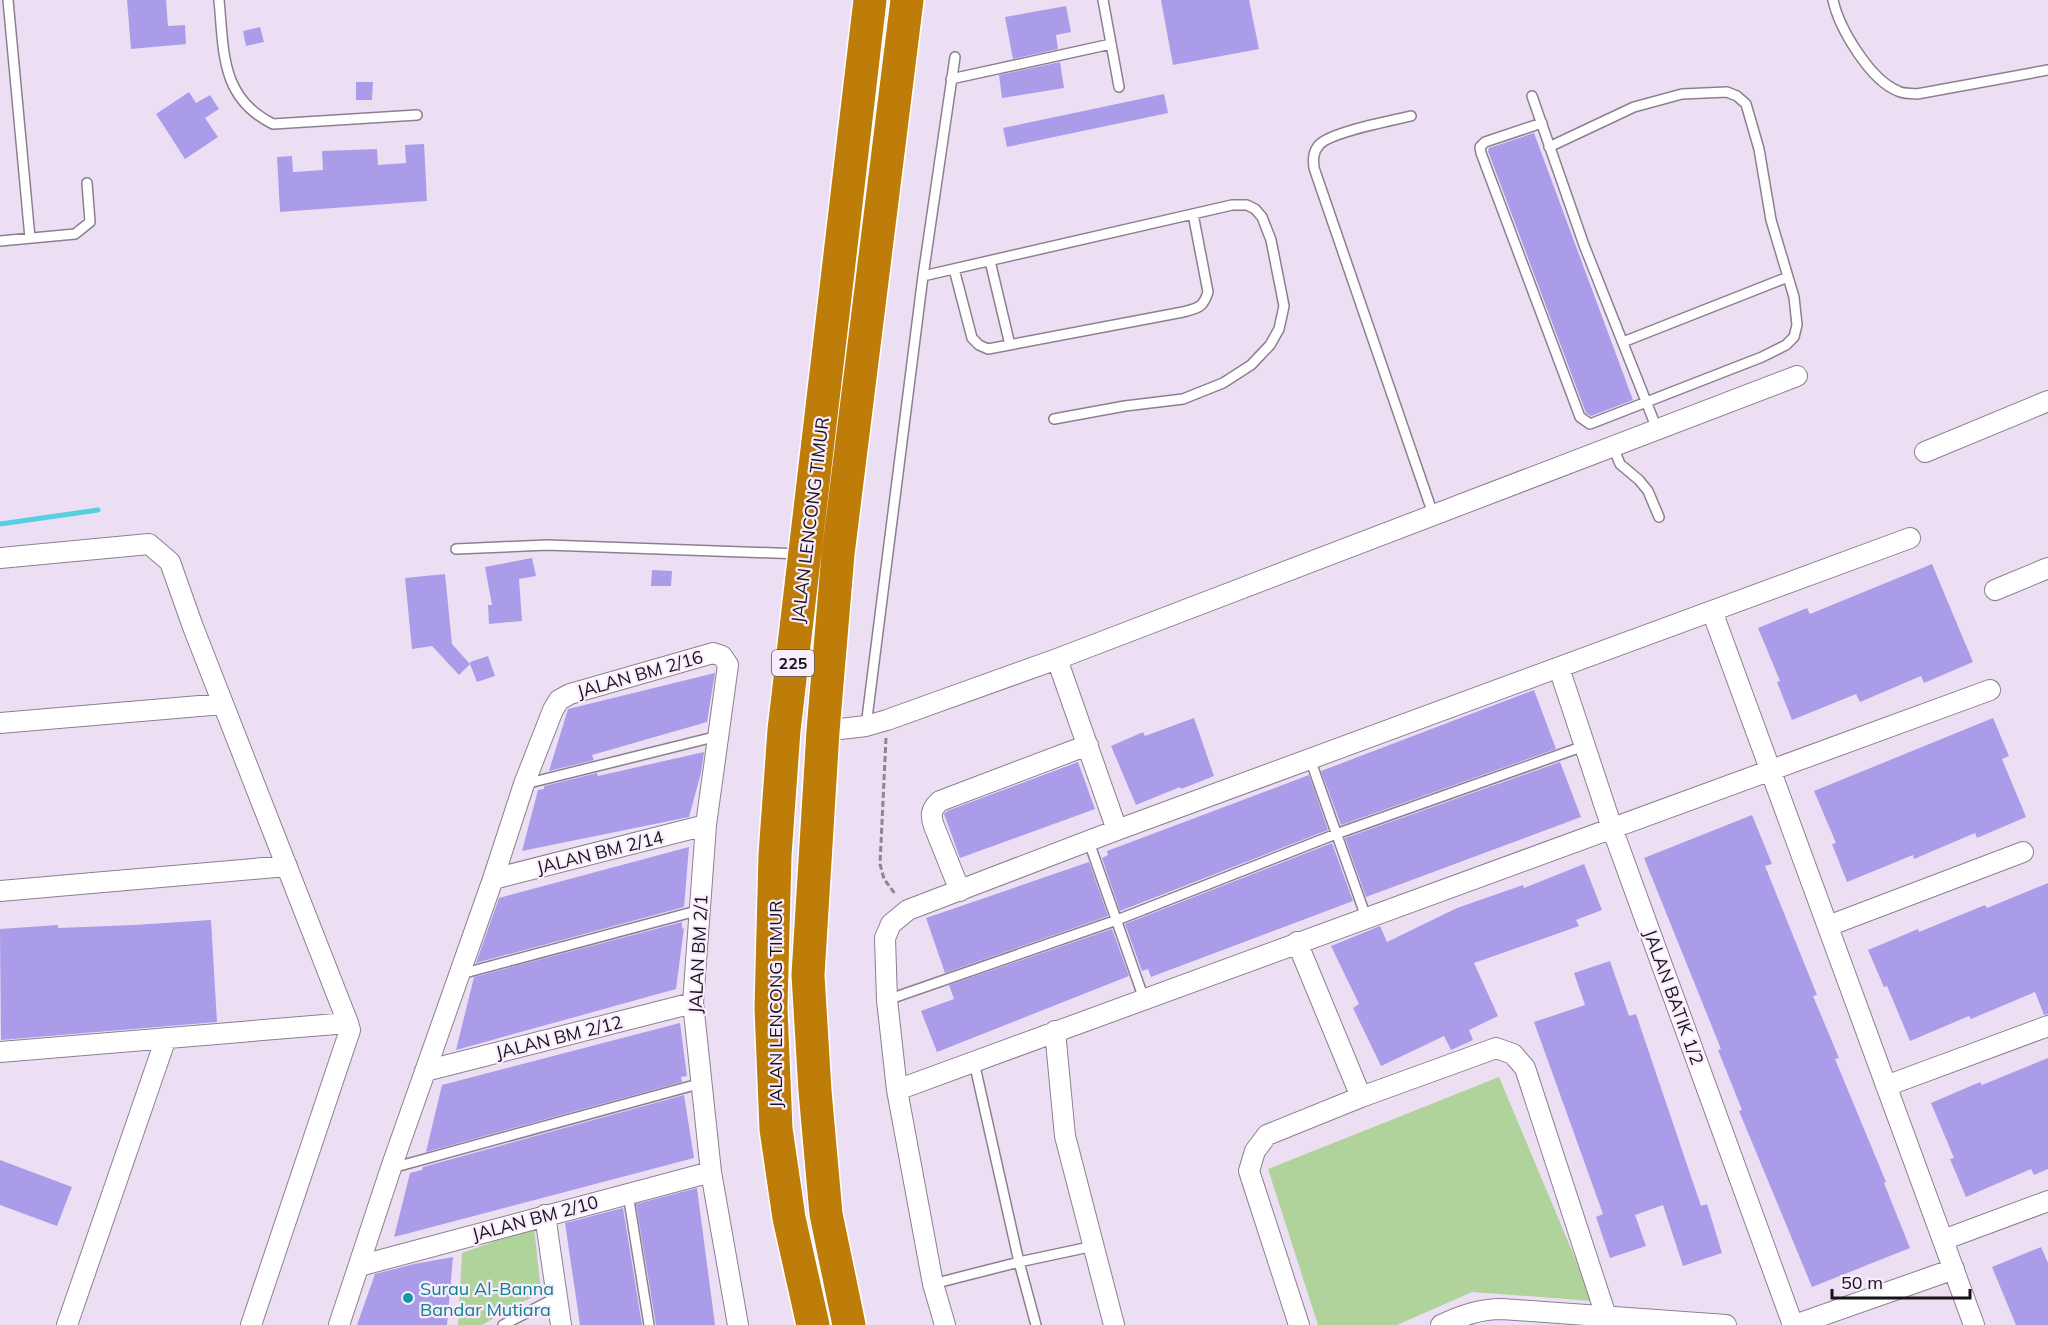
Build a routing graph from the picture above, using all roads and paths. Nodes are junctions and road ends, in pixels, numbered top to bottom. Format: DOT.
graph roads {
  1 [pos="8,0"];
  2 [pos="219,0"];
  3 [pos="870,0"];
  4 [pos="907,0"];
  5 [pos="1103,0"];
  6 [pos="1833,0"];
  7 [pos="1111,44"];
  8 [pos="954,57"];
  9 [pos="2048,70"];
  10 [pos="951,79"];
  11 [pos="1119,87"];
  12 [pos="1532,96"];
  13 [pos="417,115"];
  14 [pos="1411,116"];
  15 [pos="1542,123"];
  16 [pos="1549,147"];
  17 [pos="87,183"];
  18 [pos="1192,214"];
  19 [pos="30,238"];
  20 [pos="0,241"];
  21 [pos="990,261"];
  22 [pos="954,269"];
  23 [pos="923,276"];
  24 [pos="1788,278"];
  25 [pos="1623,342"];
  26 [pos="1010,345"];
  27 [pos="1797,376"];
  28 [pos="1646,401"];
  29 [pos="2048,401"];
  30 [pos="1054,419"];
  31 [pos="1657,429"];
  32 [pos="1613,447"];
  33 [pos="1925,452"];
  34 [pos="1433,514"];
  35 [pos="1659,517"];
  36 [pos="1910,538"];
  37 [pos="456,549"];
  38 [pos="806,554"];
  39 [pos="0,558"];
  40 [pos="2048,568"];
  41 [pos="1995,590"];
  42 [pos="1712,611"];
  43 [pos="722,656"];
  44 [pos="1057,659"];
  45 [pos="1559,668"];
  46 [pos="1990,690"];
  47 [pos="223,704"];
  48 [pos="887,720"];
  49 [pos="0,723"];
  50 [pos="866,726"];
  51 [pos="823,731"];
  52 [pos="718,736"];
  53 [pos="1088,745"];
  54 [pos="1584,746"];
  55 [pos="1310,759"];
  56 [pos="1770,770"];
  57 [pos="524,784"];
  58 [pos="706,825"];
  59 [pos="1612,828"];
  60 [pos="1117,831"];
  61 [pos="1336,834"];
  62 [pos="1089,842"];
  63 [pos="2023,852"];
  64 [pos="286,866"];
  65 [pos="494,879"];
  66 [pos="0,891"];
  67 [pos="960,891"];
  68 [pos="700,910"];
  69 [pos="908,910"];
  70 [pos="1365,917"];
  71 [pos="1117,920"];
  72 [pos="1828,926"];
  73 [pos="1298,942"];
  74 [pos="460,974"];
  75 [pos="1144,999"];
  76 [pos="887,1000"];
  77 [pos="693,1002"];
  78 [pos="348,1023"];
  79 [pos="2048,1026"];
  80 [pos="1055,1031"];
  81 [pos="166,1038"];
  82 [pos="0,1052"];
  83 [pos="974,1062"];
  84 [pos="425,1071"];
  85 [pos="702,1083"];
  86 [pos="1886,1086"];
  87 [pos="897,1090"];
  88 [pos="1360,1097"];
  89 [pos="391,1168"];
  90 [pos="711,1172"];
  91 [pos="628,1193"];
  92 [pos="2048,1201"];
  93 [pos="545,1215"];
  94 [pos="1943,1240"];
  95 [pos="1094,1246"];
  96 [pos="1019,1262"];
  97 [pos="359,1266"];
  98 [pos="1954,1269"];
  99 [pos="933,1284"];
  100 [pos="557,1297"];
  101 [pos="1606,1316"];
  102 [pos="1444,1324"];
  103 [pos="67,1325"];
  104 [pos="251,1325"];
  105 [pos="339,1325"];
  106 [pos="503,1325"];
  107 [pos="561,1325"];
  108 [pos="649,1325"];
  109 [pos="738,1325"];
  110 [pos="813,1325"];
  111 [pos="849,1325"];
  112 [pos="945,1325"];
  113 [pos="1036,1325"];
  114 [pos="1114,1325"];
  115 [pos="1299,1325"];
  116 [pos="1726,1325"];
  117 [pos="1794,1325"];
  118 [pos="1974,1325"];
  1 -- 19 [label="lane"];
  2 -- 13 [label="lane"];
  3 -- 38 [label="highway, JALAN LENCONG TIMUR / 225"];
  4 -- 51 [label="highway, JALAN LENCONG TIMUR / 225"];
  5 -- 7 [label="lane"];
  6 -- 9 [label="lane"];
  7 -- 10 [label="lane"];
  7 -- 11 [label="lane"];
  8 -- 10 [label="lane"];
  10 -- 23 [label="lane"];
  12 -- 15 [label="lane"];
  14 -- 34 [label="lane"];
  15 -- 16 [label="lane"];
  15 -- 28 [label="lane"];
  16 -- 24 [label="lane"];
  16 -- 25 [label="lane"];
  17 -- 19 [label="lane"];
  18 -- 21 [label="lane"];
  18 -- 26 [label="lane"];
  18 -- 30 [label="lane"];
  19 -- 20 [label="lane"];
  21 -- 22 [label="lane"];
  21 -- 26 [label="lane"];
  22 -- 23 [label="lane"];
  22 -- 26 [label="lane"];
  23 -- 50 [label="lane"];
  24 -- 25 [label="lane"];
  24 -- 28 [label="lane"];
  25 -- 28 [label="lane"];
  27 -- 31 [label="street"];
  28 -- 31 [label="lane"];
  29 -- 33 [label="street"];
  31 -- 32 [label="street"];
  32 -- 34 [label="street"];
  32 -- 35 [label="lane"];
  34 -- 44 [label="street"];
  36 -- 42 [label="street"];
  37 -- 38 [label="lane"];
  38 -- 110 [label="highway, JALAN LENCONG TIMUR / 225"];
  39 -- 47 [label="street"];
  40 -- 41 [label="street"];
  42 -- 45 [label="street"];
  42 -- 56 [label="street"];
  43 -- 52 [label="street, JALAN BM 2/1"];
  43 -- 57 [label="street, JALAN BM 2/16"];
  44 -- 48 [label="street"];
  44 -- 53 [label="street"];
  45 -- 54 [label="street, JALAN BATIK 1/2"];
  45 -- 55 [label="street"];
  46 -- 56 [label="street"];
  47 -- 49 [label="street"];
  47 -- 64 [label="street"];
  48 -- 50 [label="street"];
  48 -- 69 [label="path"];
  50 -- 51 [label="street"];
  51 -- 111 [label="highway, JALAN LENCONG TIMUR / 225"];
  52 -- 57 [label="lane"];
  52 -- 58 [label="street, JALAN BM 2/1"];
  53 -- 60 [label="street"];
  53 -- 67 [label="street"];
  54 -- 59 [label="street, JALAN BATIK 1/2"];
  54 -- 61 [label="lane"];
  55 -- 60 [label="street"];
  55 -- 61 [label="lane"];
  56 -- 59 [label="street"];
  56 -- 72 [label="street"];
  57 -- 65 [label="street"];
  58 -- 65 [label="street, JALAN BM 2/14"];
  58 -- 68 [label="street, JALAN BM 2/1"];
  59 -- 70 [label="street"];
  59 -- 117 [label="street, JALAN BATIK 1/2"];
  60 -- 62 [label="street"];
  61 -- 70 [label="lane"];
  61 -- 71 [label="lane"];
  62 -- 67 [label="street"];
  62 -- 71 [label="lane"];
  63 -- 72 [label="street"];
  64 -- 66 [label="street"];
  64 -- 78 [label="street"];
  65 -- 74 [label="street"];
  67 -- 69 [label="street"];
  68 -- 74 [label="lane"];
  68 -- 77 [label="street, JALAN BM 2/1"];
  69 -- 76 [label="street"];
  70 -- 73 [label="street"];
  71 -- 75 [label="lane"];
  71 -- 76 [label="lane"];
  72 -- 86 [label="street"];
  73 -- 75 [label="street"];
  73 -- 88 [label="street"];
  74 -- 84 [label="street"];
  75 -- 80 [label="street"];
  76 -- 87 [label="street"];
  77 -- 84 [label="street, JALAN BM 2/12"];
  77 -- 85 [label="street, JALAN BM 2/1"];
  78 -- 81 [label="street"];
  78 -- 104 [label="street"];
  79 -- 86 [label="street"];
  80 -- 83 [label="street"];
  80 -- 95 [label="street"];
  81 -- 82 [label="street"];
  81 -- 103 [label="street"];
  83 -- 87 [label="street"];
  83 -- 96 [label="lane"];
  84 -- 89 [label="street"];
  85 -- 89 [label="lane"];
  85 -- 90 [label="street, JALAN BM 2/1"];
  86 -- 94 [label="street"];
  87 -- 99 [label="street"];
  88 -- 101 [label="street"];
  88 -- 115 [label="street"];
  89 -- 97 [label="street"];
  90 -- 91 [label="street, JALAN BM 2/10"];
  90 -- 109 [label="street, JALAN BM 2/1"];
  91 -- 93 [label="street, JALAN BM 2/10"];
  91 -- 108 [label="lane"];
  92 -- 94 [label="street"];
  93 -- 97 [label="street, JALAN BM 2/10"];
  93 -- 100 [label="street"];
  94 -- 98 [label="street"];
  95 -- 96 [label="lane"];
  95 -- 114 [label="street"];
  96 -- 99 [label="lane"];
  96 -- 113 [label="lane"];
  97 -- 105 [label="street"];
  98 -- 117 [label="street"];
  98 -- 118 [label="street"];
  99 -- 112 [label="street"];
  100 -- 106 [label="lane"];
  100 -- 107 [label="street"];
  101 -- 102 [label="street"];
  101 -- 116 [label="street"];
}
